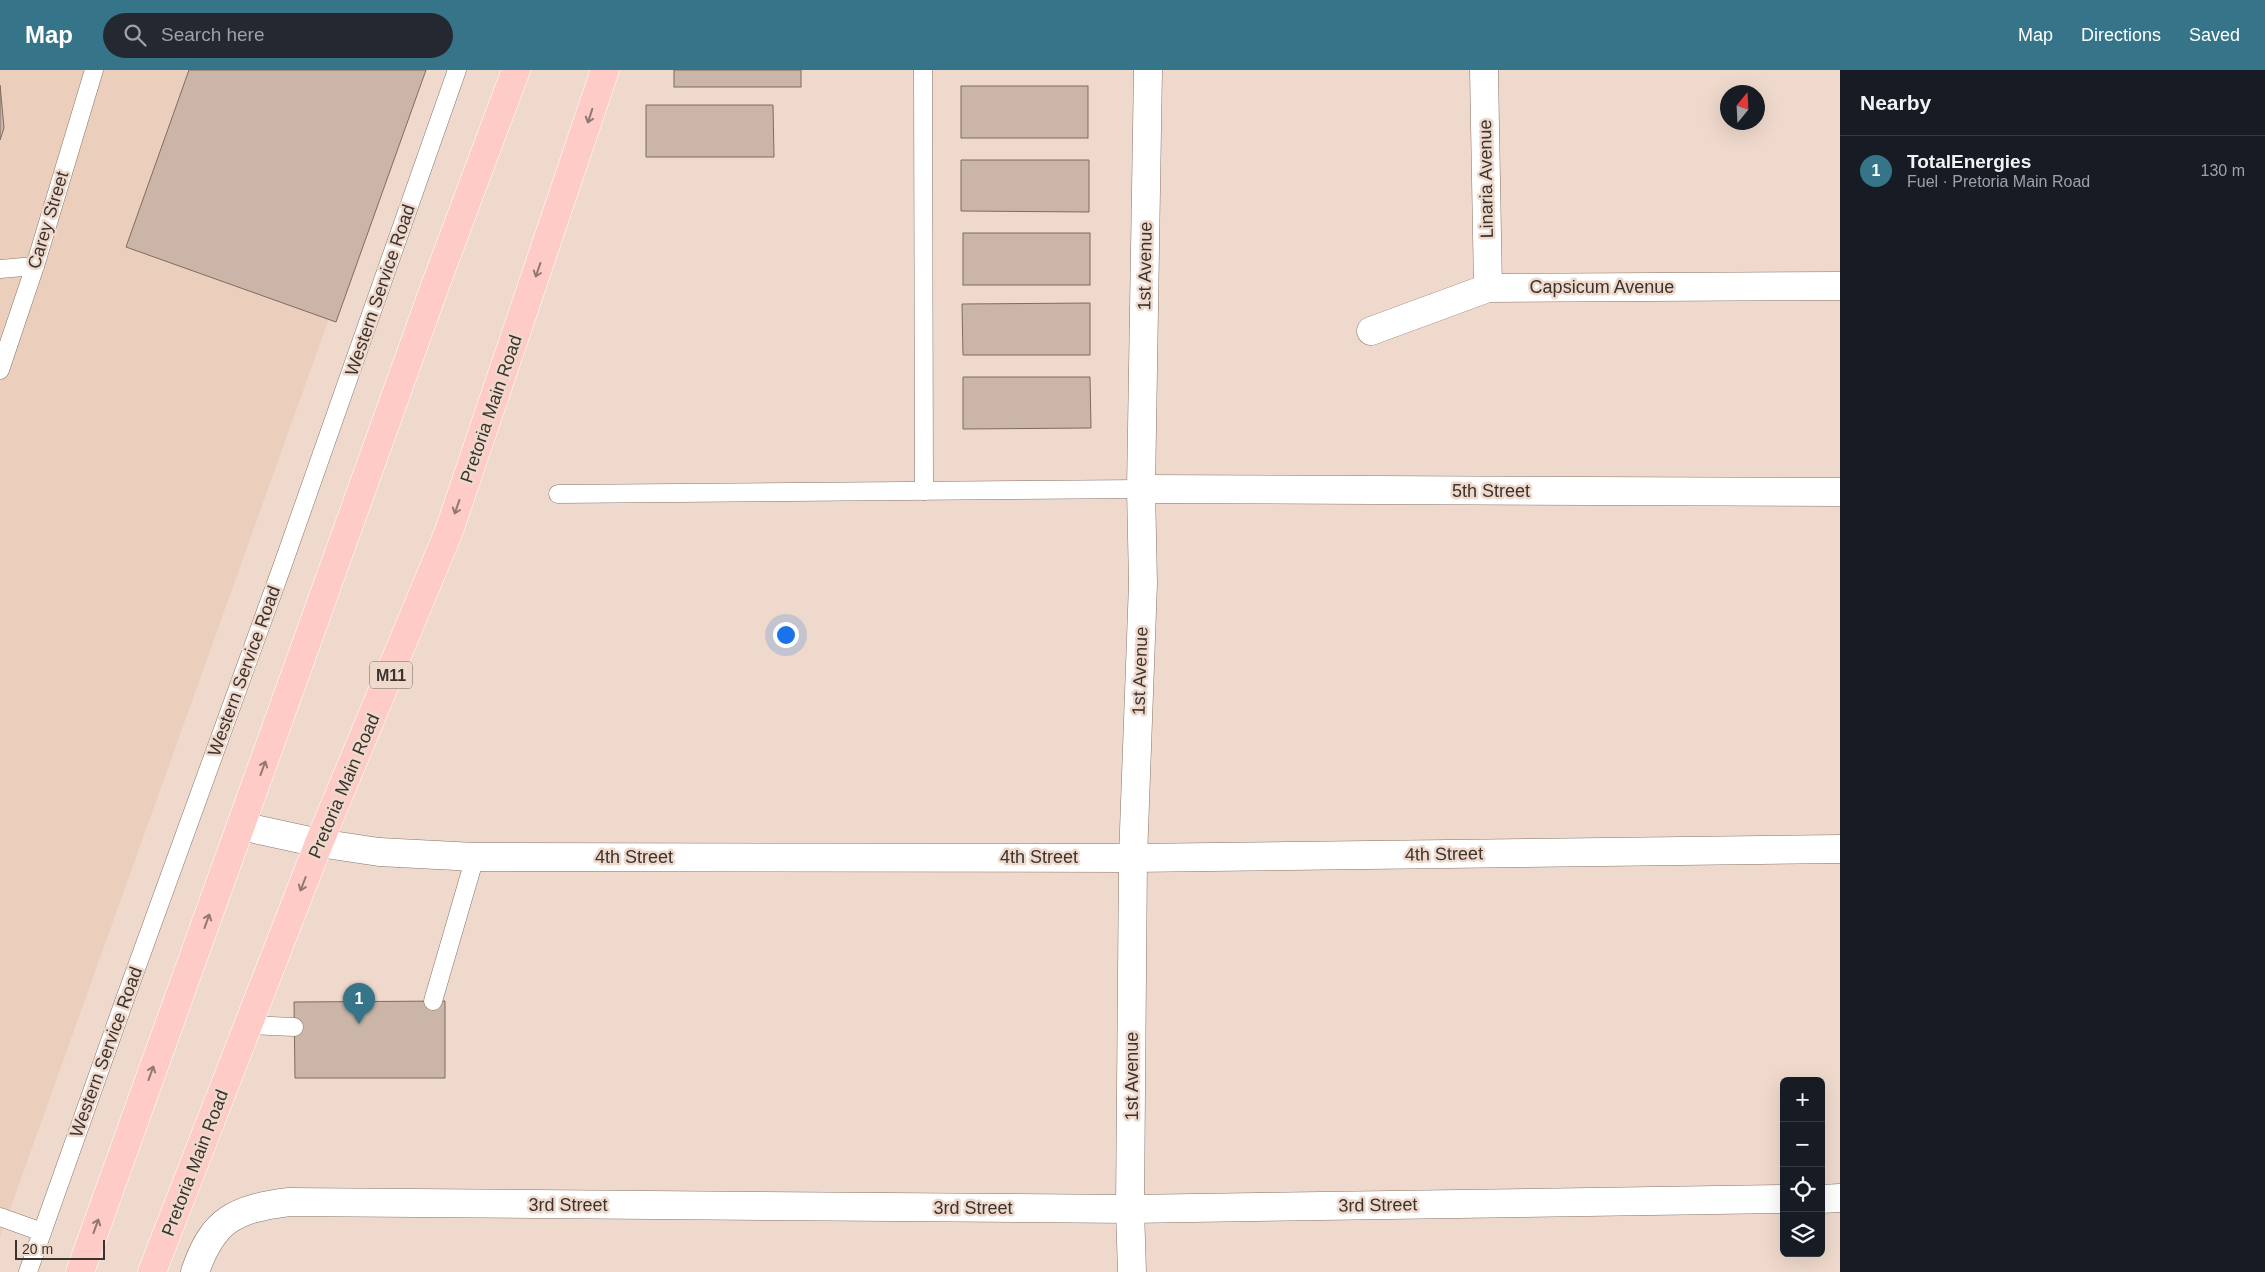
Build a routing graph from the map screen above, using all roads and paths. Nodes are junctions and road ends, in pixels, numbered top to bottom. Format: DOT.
graph roads {
  1 [pos="94,70"];
  2 [pos="457,70"];
  3 [pos="516,70"];
  4 [pos="605,70"];
  5 [pos="922,70"];
  6 [pos="1148,70"];
  7 [pos="1484,70"];
  8 [pos="35,266"];
  9 [pos="0,269"];
  10 [pos="1840,286"];
  11 [pos="1488,288"];
  12 [pos="1371,331"];
  13 [pos="0,370"];
  14 [pos="1141,489"];
  15 [pos="924,491"];
  16 [pos="1840,492"];
  17 [pos="558,494"];
  18 [pos="241,826"];
  19 [pos="320,843"];
  20 [pos="1840,849"];
  21 [pos="476,857"];
  22 [pos="1133,858"];
  23 [pos="433,1001"];
  24 [pos="248,1025"];
  25 [pos="294,1027"];
  26 [pos="1840,1198"];
  27 [pos="1780,1199"];
  28 [pos="1825,1199"];
  29 [pos="1130,1209"];
  30 [pos="0,1217"];
  31 [pos="42,1232"];
  32 [pos="28,1272"];
  33 [pos="80,1272"];
  34 [pos="152,1272"];
  35 [pos="195,1272"];
  36 [pos="1132,1272"];
  1 -- 8 [label="lane, Carey Street"];
  2 -- 31 [label="lane, Western Service Road"];
  18 -- 3 [label="main road, one-way"];
  4 -- 19 [label="main road, Pretoria Main Road / M11, one-way"];
  5 -- 15 [label="lane"];
  6 -- 14 [label="street, 1st Avenue"];
  7 -- 11 [label="street, Linaria Avenue"];
  8 -- 9 [label="lane"];
  8 -- 13 [label="lane, Carey Street"];
  10 -- 11 [label="street, Capsicum Avenue"];
  11 -- 12 [label="street, Capsicum Avenue"];
  14 -- 15 [label="lane"];
  14 -- 16 [label="street, 5th Street"];
  14 -- 22 [label="street, 1st Avenue"];
  15 -- 17 [label="lane"];
  18 -- 19 [label="street, 4th Street"];
  33 -- 18 [label="main road, one-way"];
  19 -- 21 [label="street, 4th Street"];
  19 -- 24 [label="main road, Pretoria Main Road / M11, one-way"];
  20 -- 22 [label="street, 4th Street"];
  21 -- 22 [label="street, 4th Street"];
  21 -- 23 [label="lane"];
  22 -- 29 [label="street, 1st Avenue"];
  24 -- 25 [label="lane"];
  24 -- 34 [label="main road, Pretoria Main Road / M11"];
  26 -- 28 [label="street"];
  27 -- 29 [label="street, 3rd Street"];
  29 -- 35 [label="street, 3rd Street"];
  29 -- 36 [label="street, 1st Avenue"];
  30 -- 31 [label="lane"];
  31 -- 32 [label="lane, Western Service Road"];
}
